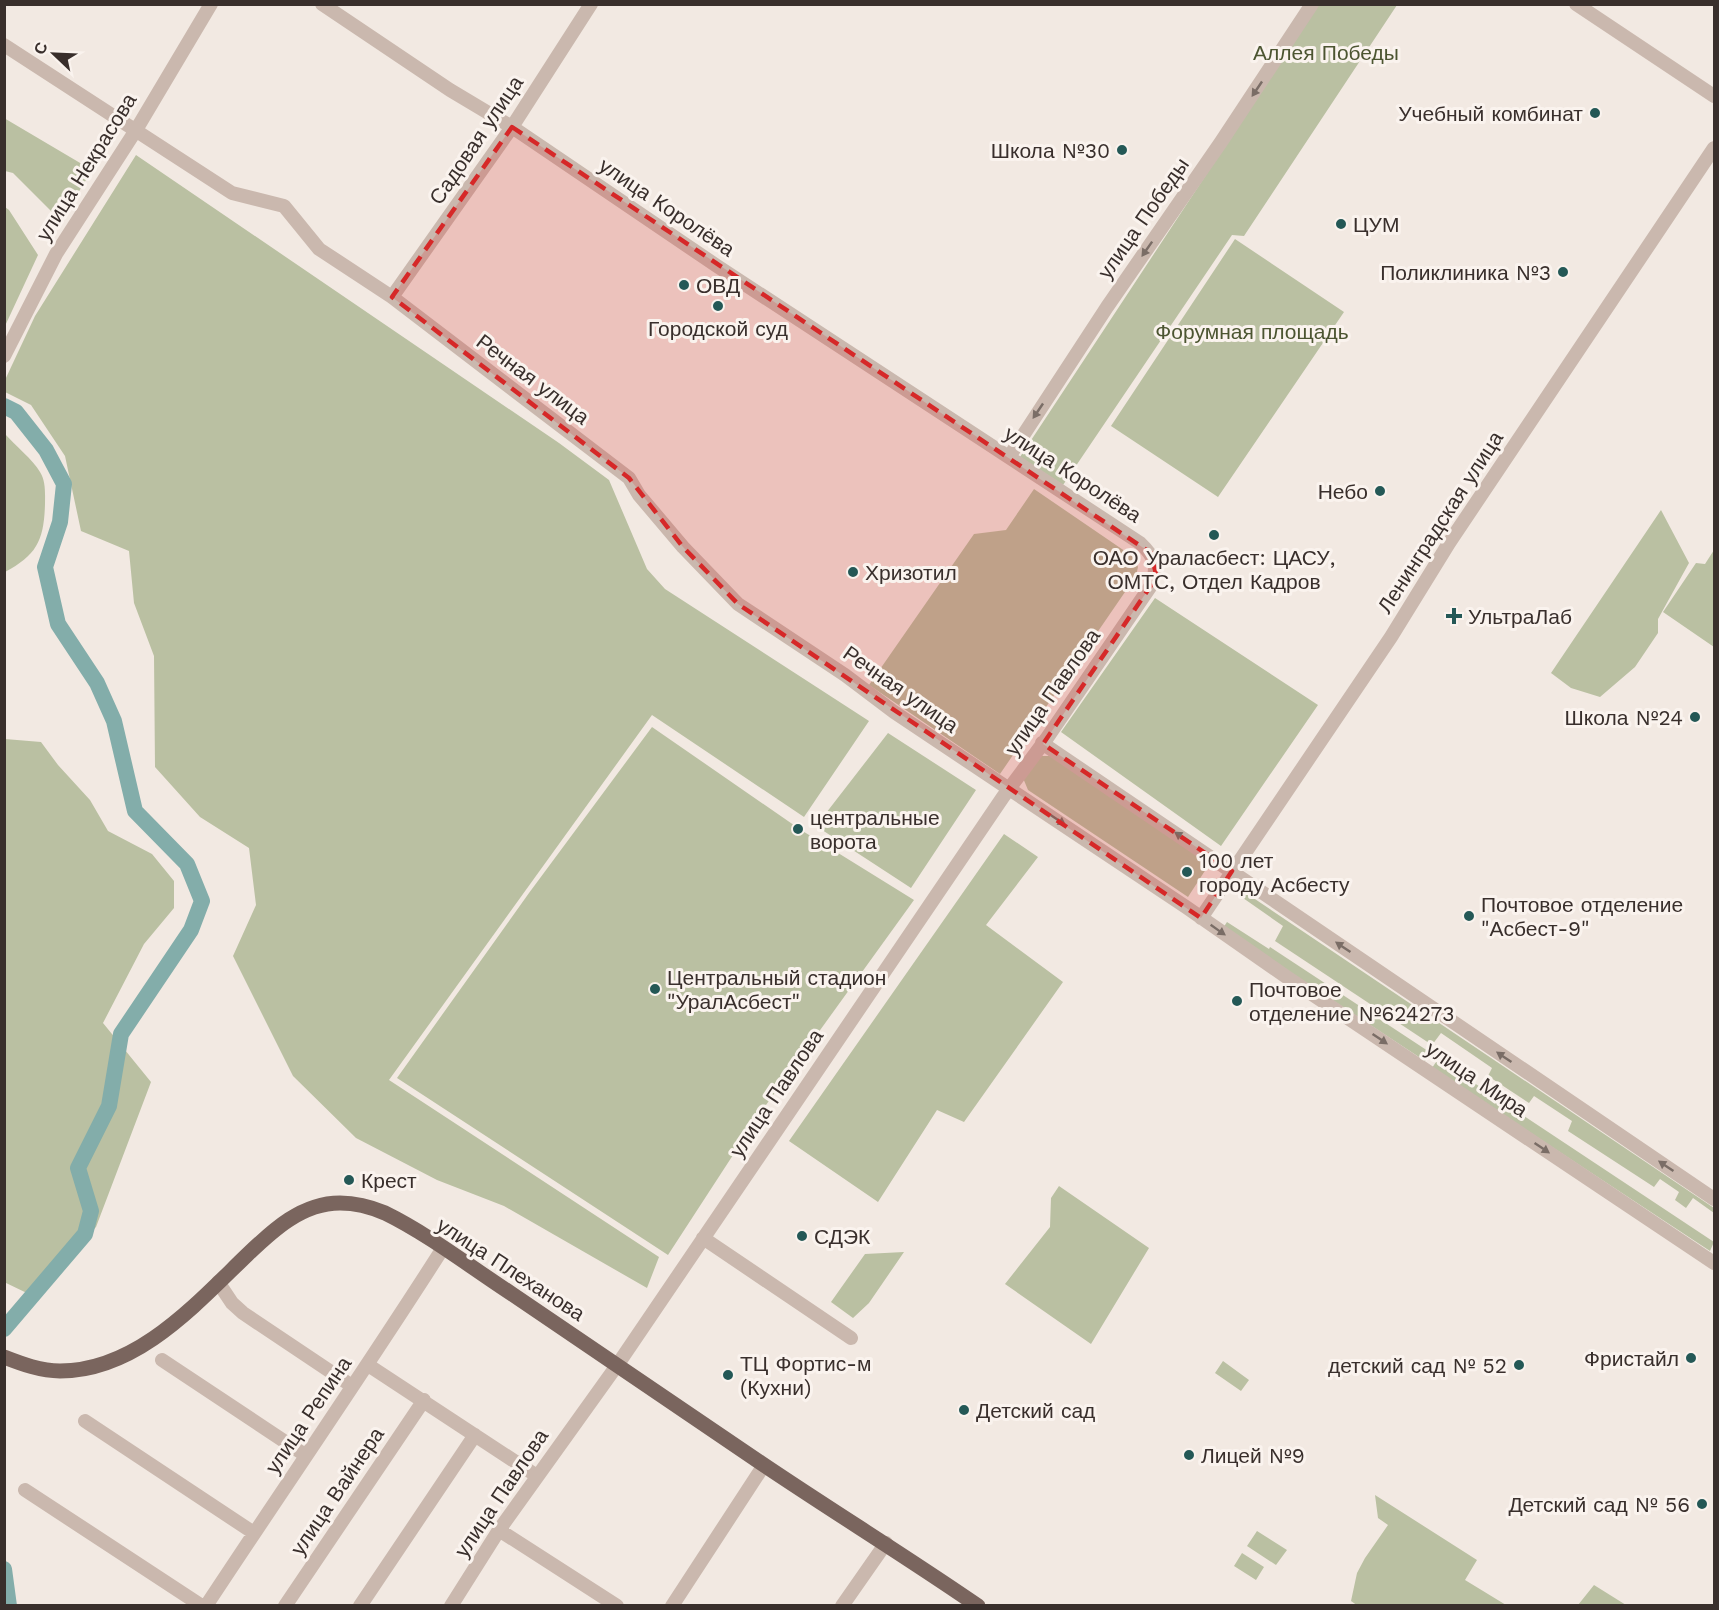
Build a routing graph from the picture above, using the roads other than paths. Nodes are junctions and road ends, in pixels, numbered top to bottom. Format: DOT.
graph roads {
  1 [pos="211,4"];
  2 [pos="322,4"];
  3 [pos="591,4"];
  4 [pos="1312,4"];
  5 [pos="1576,4"];
  6 [pos="4,45"];
  7 [pos="1714,96"];
  8 [pos="512,127"];
  9 [pos="136,130"];
  10 [pos="1714,148"];
  11 [pos="392,297"];
  12 [pos="4,356"];
  13 [pos="1009,457"];
  14 [pos="1140,543"];
  15 [pos="1042,743"];
  16 [pos="1009,788"];
  17 [pos="1232,871"];
  18 [pos="1201,918"];
  19 [pos="1714,1199"];
  20 [pos="703,1238"];
  21 [pos="443,1248"];
  22 [pos="1714,1263"];
  23 [pos="218,1282"];
  24 [pos="851,1338"];
  25 [pos="5,1357"];
  26 [pos="162,1360"];
  27 [pos="618,1364"];
  28 [pos="368,1365"];
  29 [pos="352,1386"];
  30 [pos="424,1400"];
  31 [pos="85,1421"];
  32 [pos="475,1435"];
  33 [pos="305,1455"];
  34 [pos="764,1465"];
  35 [pos="537,1476"];
  36 [pos="25,1490"];
  37 [pos="500,1530"];
  38 [pos="254,1533"];
  39 [pos="886,1543"];
  40 [pos="204,1605"];
  41 [pos="285,1605"];
  42 [pos="360,1605"];
  43 [pos="451,1605"];
  44 [pos="617,1605"];
  45 [pos="672,1605"];
  46 [pos="842,1605"];
  47 [pos="978,1605"];
  1 -- 9 [label="street, улица Некрасова"];
  2 -- 8 [label="street, улица Королёва"];
  3 -- 8 [label="street, Садовая улица"];
  4 -- 13 [label="street, улица Победы, one-way"];
  5 -- 7 [label="street"];
  6 -- 9 [label="street, Речная улица"];
  8 -- 11 [label="street, Садовая улица"];
  8 -- 13 [label="street, улица Королёва"];
  9 -- 11 [label="street, Речная улица"];
  9 -- 12 [label="street, улица Некрасова"];
  10 -- 17 [label="street, Ленинградская улица"];
  11 -- 16 [label="street, Речная улица"];
  13 -- 14 [label="street, улица Королёва"];
  14 -- 15 [label="street, улица Павлова"];
  15 -- 16 [label="street, улица Павлова"];
  17 -- 15 [label="street, улица Мира, one-way"];
  16 -- 18 [label="street, улица Мира, one-way"];
  16 -- 20 [label="street, улица Павлова"];
  17 -- 18 [label="street, Ленинградская улица"];
  19 -- 17 [label="street, улица Мира, one-way"];
  18 -- 22 [label="street, улица Мира, one-way"];
  20 -- 24 [label="street"];
  20 -- 27 [label="street, улица Павлова"];
  21 -- 23 [label="main road, улица Плеханова"];
  21 -- 27 [label="main road, улица Плеханова"];
  21 -- 28 [label="street, улица Репина"];
  23 -- 25 [label="main road, улица Плеханова"];
  23 -- 29 [label="street"];
  26 -- 33 [label="street"];
  27 -- 34 [label="main road, улица Плеханова"];
  27 -- 35 [label="street, улица Павлова"];
  28 -- 29 [label="street, улица Репина"];
  28 -- 30 [label="street"];
  29 -- 33 [label="street, улица Репина"];
  30 -- 32 [label="street"];
  30 -- 41 [label="street, улица Вайнера"];
  31 -- 38 [label="street"];
  32 -- 35 [label="street"];
  32 -- 42 [label="street"];
  33 -- 38 [label="street, улица Репина"];
  34 -- 39 [label="main road, улица Плеханова"];
  34 -- 45 [label="street"];
  35 -- 37 [label="street, улица Павлова"];
  36 -- 40 [label="street"];
  37 -- 43 [label="street, улица Павлова"];
  37 -- 44 [label="street"];
  38 -- 40 [label="street, улица Репина"];
  39 -- 46 [label="street"];
  39 -- 47 [label="main road, улица Плеханова"];
}
